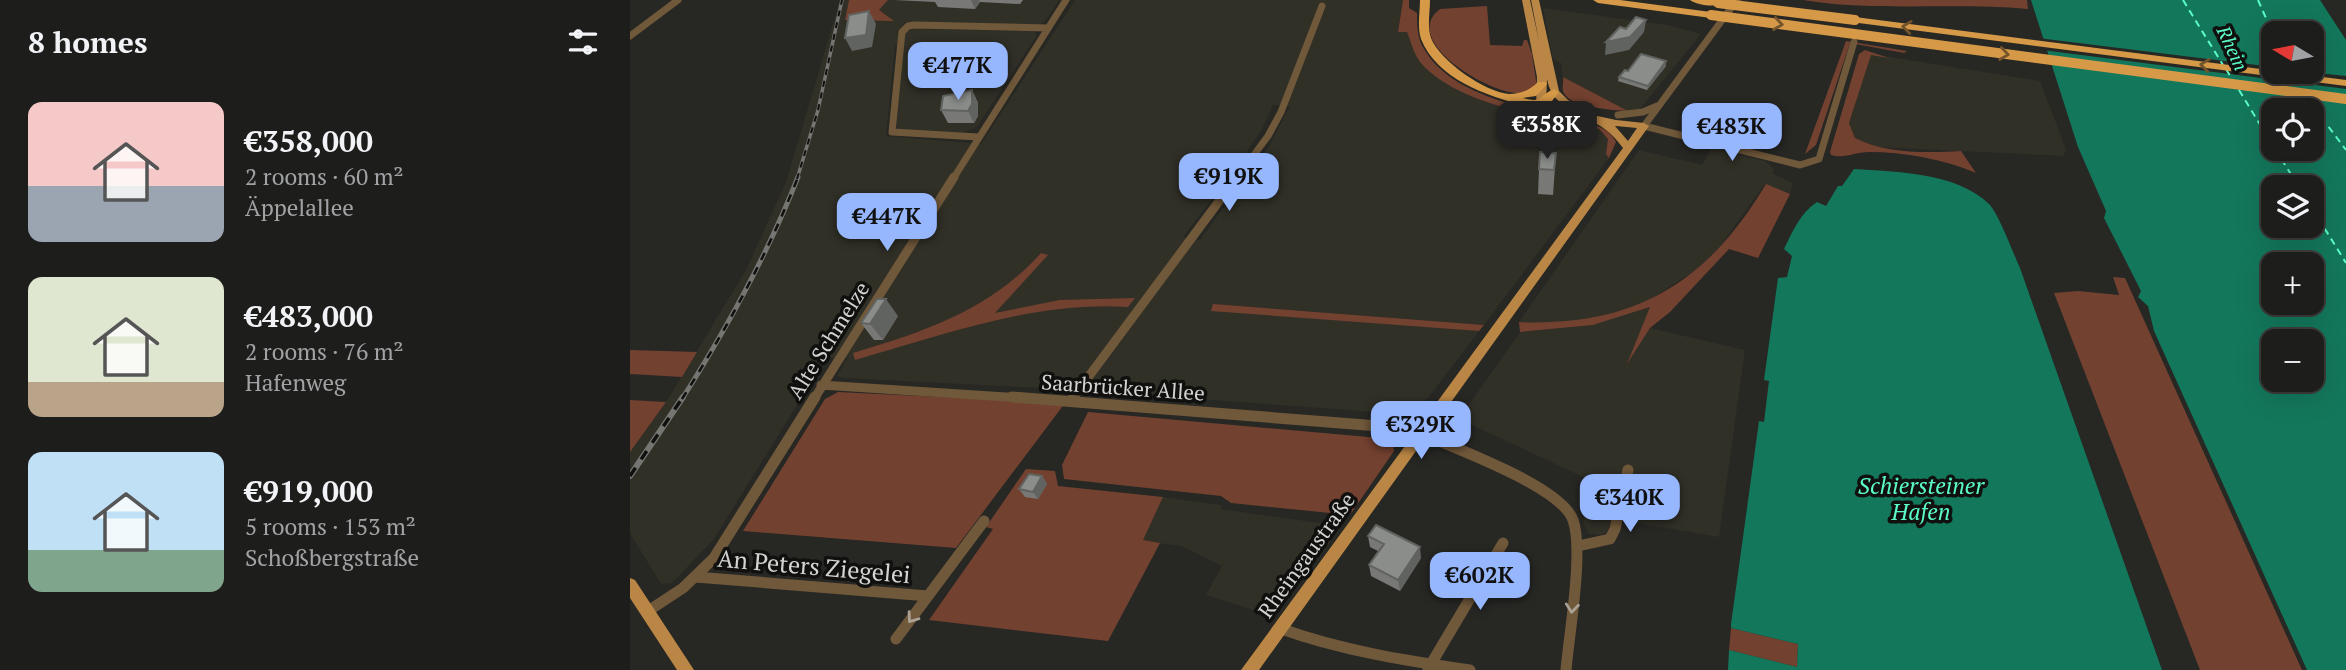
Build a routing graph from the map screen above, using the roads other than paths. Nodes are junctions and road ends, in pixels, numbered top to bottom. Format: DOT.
graph roads {
  1 [pos="678,0"];
  2 [pos="1066,0"];
  3 [pos="1435,0"];
  4 [pos="1526,0"];
  5 [pos="1535,0"];
  6 [pos="1598,0"];
  7 [pos="1695,0"];
  8 [pos="1707,0"];
  9 [pos="1737,0"];
  10 [pos="1718,3"];
  11 [pos="1322,6"];
  12 [pos="1425,6"];
  13 [pos="1048,28"];
  14 [pos="630,36"];
  15 [pos="1854,43"];
  16 [pos="2346,83"];
  17 [pos="1542,84"];
  18 [pos="1554,92"];
  19 [pos="1507,96"];
  20 [pos="2346,99"];
  21 [pos="1542,104"];
  22 [pos="1660,104"];
  23 [pos="1583,110"];
  24 [pos="1618,115"];
  25 [pos="1595,119"];
  26 [pos="1644,126"];
  27 [pos="978,136"];
  28 [pos="1628,148"];
  29 [pos="821,385"];
  30 [pos="1071,401"];
  31 [pos="1421,433"];
  32 [pos="1628,470"];
  33 [pos="984,521"];
  34 [pos="1503,543"];
  35 [pos="1578,545"];
  36 [pos="696,577"];
  37 [pos="630,585"];
  38 [pos="928,596"];
  39 [pos="649,611"];
  40 [pos="1279,628"];
  41 [pos="896,639"];
  42 [pos="1429,667"];
  43 [pos="686,670"];
  44 [pos="1249,670"];
  45 [pos="1470,670"];
  46 [pos="1566,670"];
  1 -- 14 [label="street"];
  2 -- 13 [label="street, Alte Schmelze"];
  3 -- 12 [label="highway"];
  4 -- 17 [label="main road"];
  5 -- 18 [label="main road"];
  6 -- 20 [label="highway, one-way, bridge"];
  7 -- 10 [label="highway"];
  8 -- 10 [label="highway"];
  9 -- 22 [label="street, Rheingaustraße"];
  16 -- 10 [label="highway, one-way, bridge"];
  11 -- 30 [label="street"];
  12 -- 19 [label="highway"];
  13 -- 27 [label="street, Alte Schmelze"];
  13 -- 27 [label="street"];
  15 -- 26 [label="street"];
  17 -- 19 [label="highway"];
  17 -- 21 [label="main road"];
  18 -- 21 [label="highway"];
  18 -- 23 [label="main road"];
  19 -- 21 [label="highway"];
  21 -- 23 [label="highway"];
  21 -- 25 [label="main road"];
  22 -- 24 [label="street"];
  22 -- 26 [label="street, Rheingaustraße"];
  23 -- 24 [label="main road"];
  24 -- 26 [label="main road"];
  25 -- 26 [label="main road"];
  25 -- 28 [label="main road"];
  26 -- 28 [label="main road, Rheingaustraße"];
  27 -- 29 [label="street, Alte Schmelze"];
  28 -- 31 [label="main road, Rheingaustraße"];
  29 -- 30 [label="street, Saarbrücker Allee"];
  29 -- 36 [label="street, Alte Schmelze"];
  30 -- 31 [label="street, Saarbrücker Allee"];
  31 -- 35 [label="street, Saarbrücker Allee"];
  31 -- 40 [label="main road, Rheingaustraße"];
  32 -- 35 [label="street"];
  33 -- 38 [label="street"];
  34 -- 42 [label="street"];
  35 -- 46 [label="street, one-way"];
  36 -- 38 [label="street, An Peters Ziegelei"];
  36 -- 39 [label="street, Alte Schmelze"];
  37 -- 39 [label="main road"];
  38 -- 41 [label="street, one-way"];
  39 -- 43 [label="main road"];
  40 -- 42 [label="street"];
  40 -- 44 [label="main road, Rheingaustraße"];
  42 -- 45 [label="street"];
}
